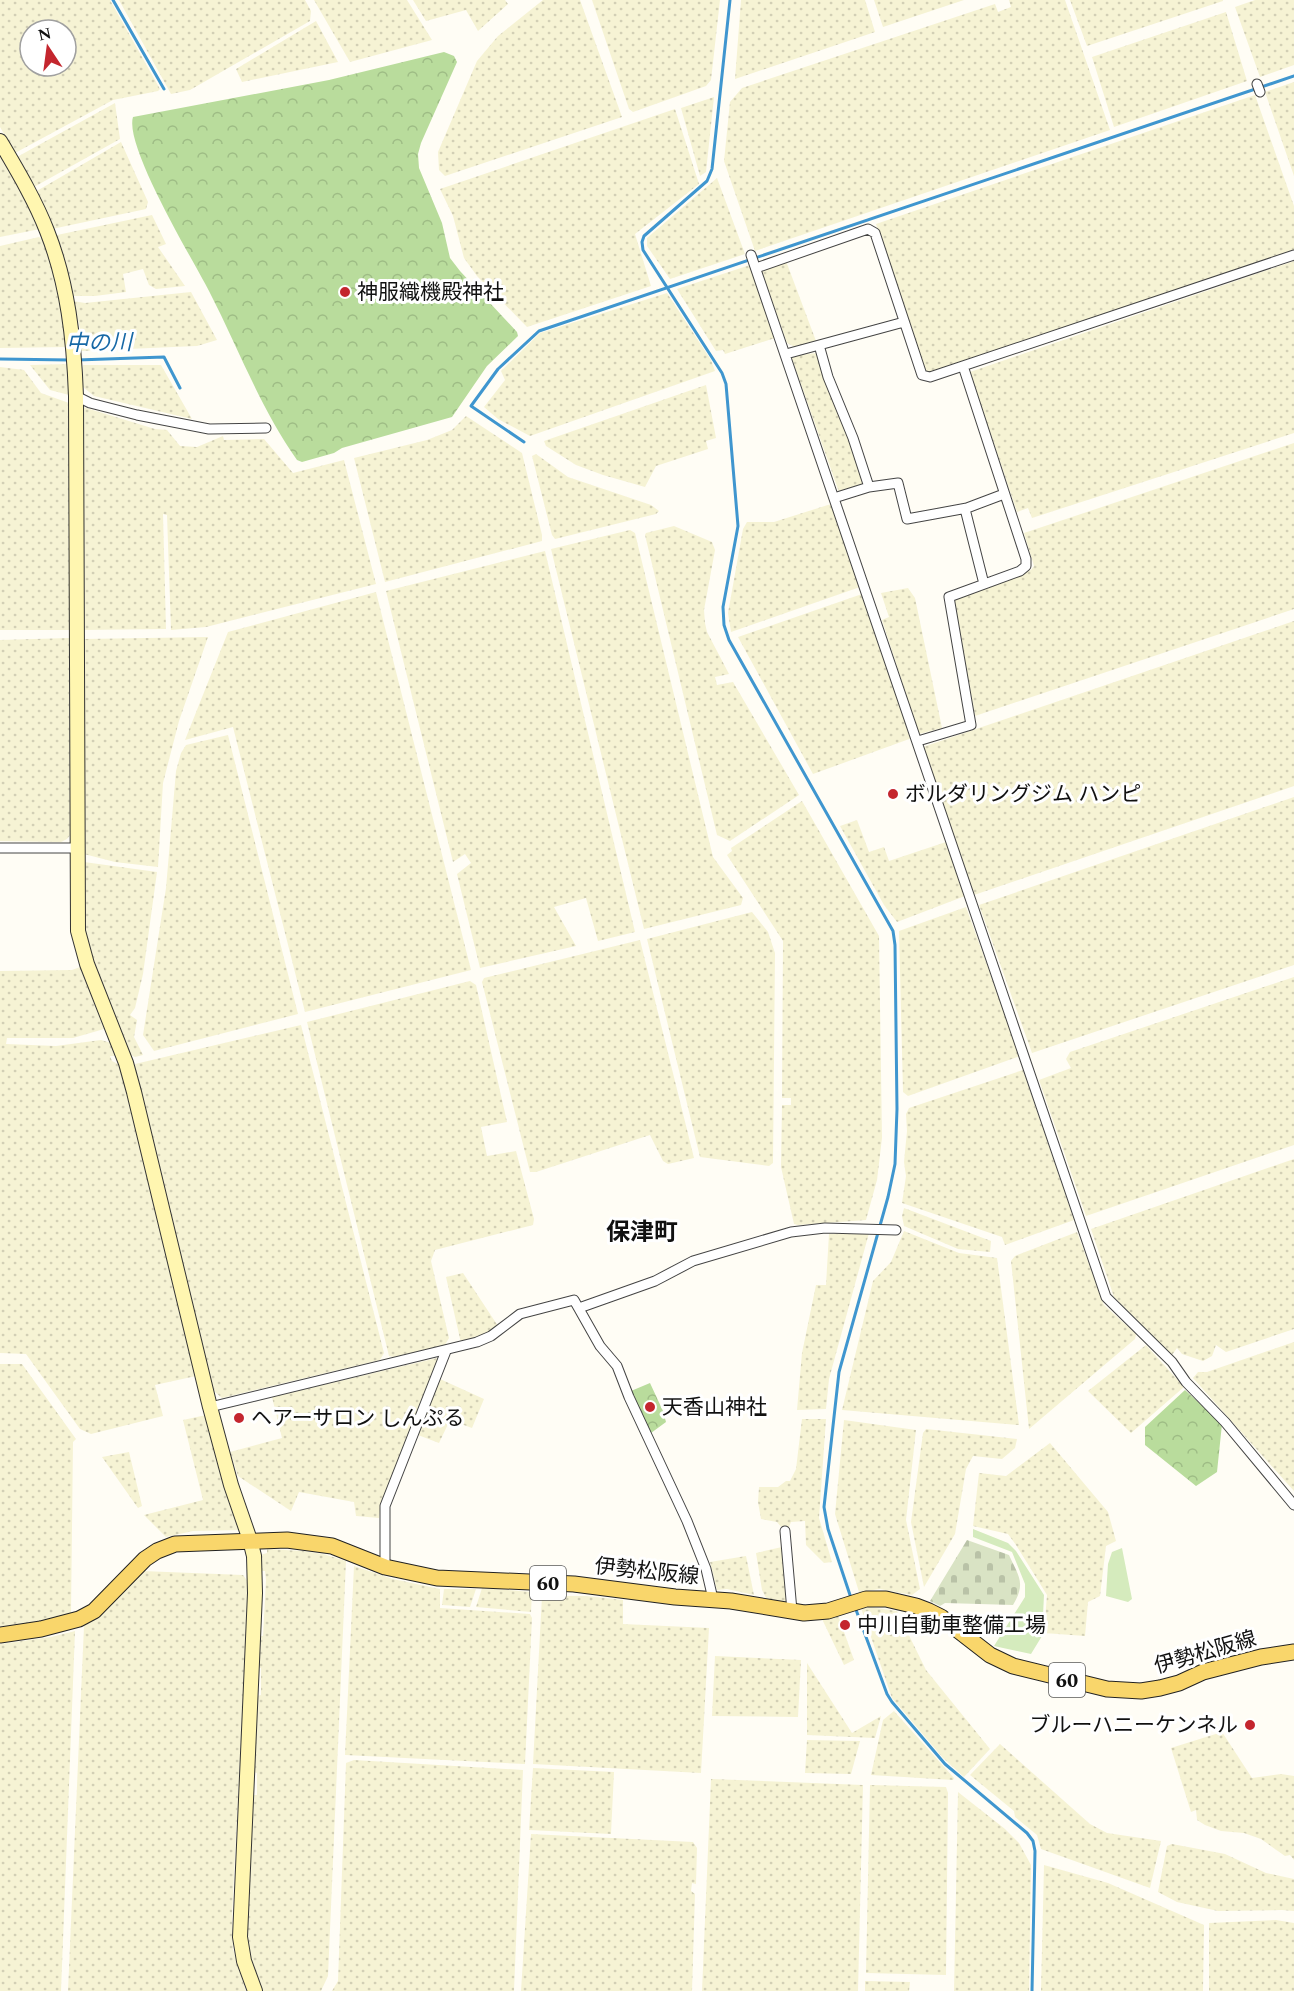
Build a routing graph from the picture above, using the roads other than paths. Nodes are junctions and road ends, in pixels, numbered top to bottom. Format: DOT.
graph roads {
  1 [pos="0,141"];
  2 [pos="1294,255"];
  3 [pos="904,322"];
  4 [pos="819,345"];
  5 [pos="786,354"];
  6 [pos="963,366"];
  7 [pos="76,396"];
  8 [pos="266,428"];
  9 [pos="869,487"];
  10 [pos="1004,494"];
  11 [pos="834,498"];
  12 [pos="964,509"];
  13 [pos="984,584"];
  14 [pos="918,741"];
  15 [pos="0,848"];
  16 [pos="77,848"];
  17 [pos="896,1230"];
  18 [pos="579,1308"];
  19 [pos="446,1351"];
  20 [pos="210,1407"];
  21 [pos="1294,1505"];
  22 [pos="785,1531"];
  23 [pos="250,1540"];
  24 [pos="385,1567"];
  25 [pos="713,1599"];
  26 [pos="792,1611"];
  27 [pos="0,1635"];
  28 [pos="1294,1652"];
  29 [pos="255,1991"];
  1 -- 7 [label="street"];
  2 -- 6 [label="street"];
  3 -- 4 [label="street"];
  3 -- 5 [label="street"];
  3 -- 6 [label="street"];
  4 -- 5 [label="street"];
  4 -- 9 [label="street"];
  5 -- 11 [label="street"];
  6 -- 10 [label="street"];
  7 -- 8 [label="street"];
  7 -- 16 [label="street"];
  9 -- 11 [label="street"];
  9 -- 12 [label="street"];
  10 -- 12 [label="street"];
  10 -- 13 [label="street"];
  11 -- 14 [label="street"];
  12 -- 13 [label="street"];
  13 -- 14 [label="street"];
  14 -- 21 [label="street"];
  15 -- 16 [label="street"];
  16 -- 20 [label="street"];
  17 -- 18 [label="street"];
  18 -- 19 [label="street"];
  18 -- 25 [label="street"];
  19 -- 20 [label="street"];
  19 -- 24 [label="street"];
  20 -- 23 [label="street"];
  22 -- 26 [label="street"];
  23 -- 24 [label="main road, 伊勢松阪線 / 60"];
  23 -- 27 [label="main road, 伊勢松阪線 / 60"];
  23 -- 29 [label="street"];
  24 -- 25 [label="main road, 伊勢松阪線 / 60"];
  25 -- 26 [label="main road, 伊勢松阪線 / 60"];
  26 -- 28 [label="main road, 伊勢松阪線 / 60"];
}
